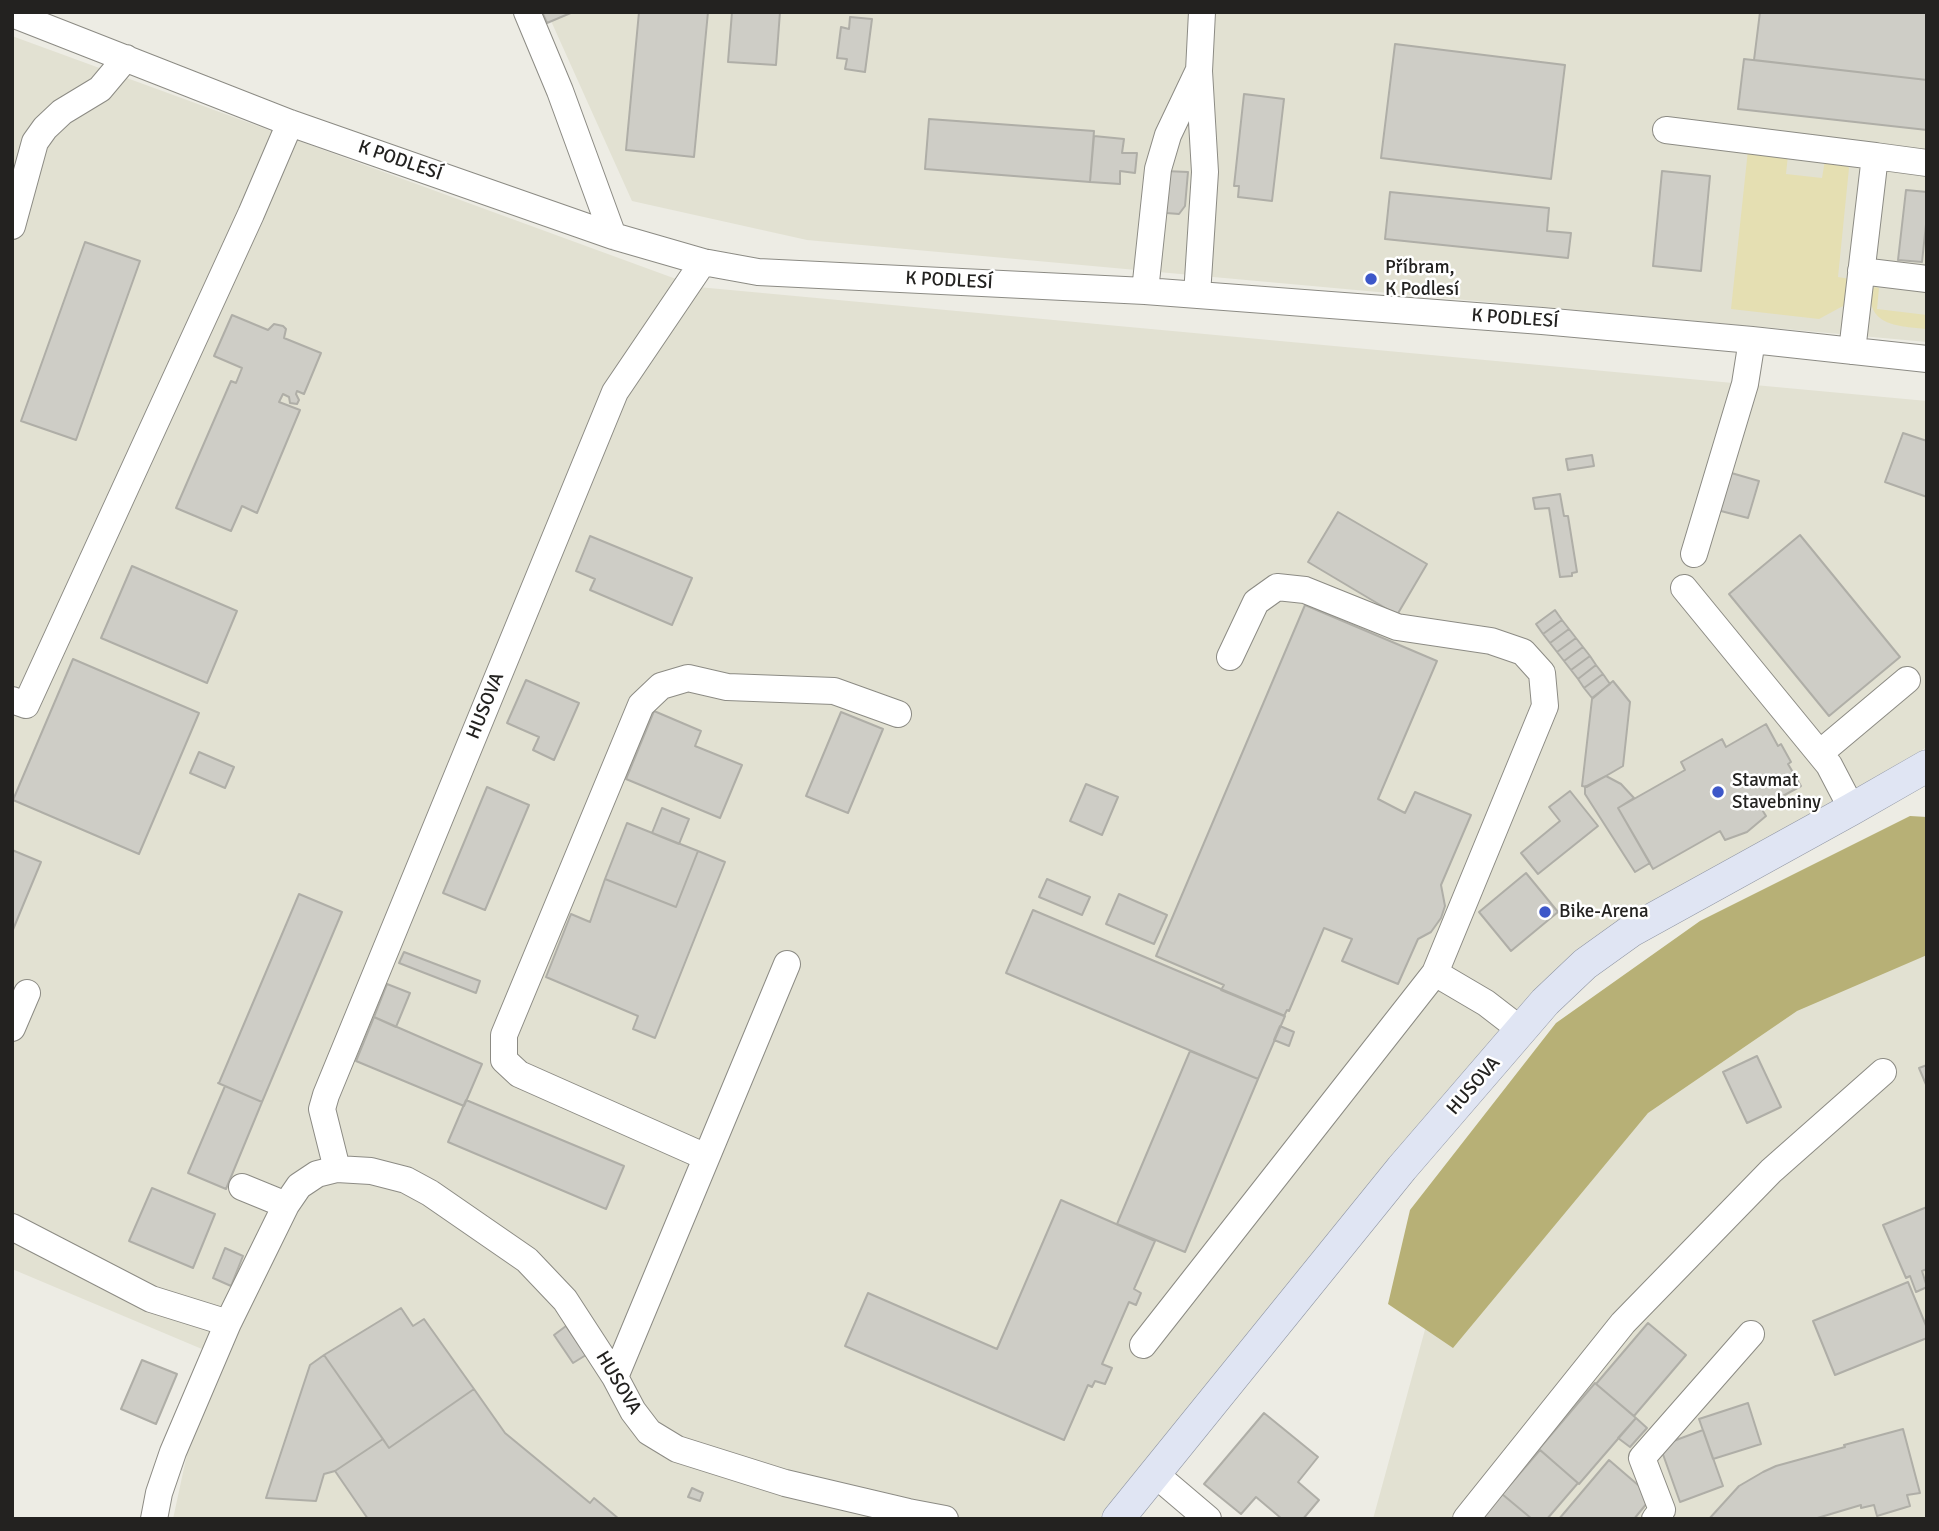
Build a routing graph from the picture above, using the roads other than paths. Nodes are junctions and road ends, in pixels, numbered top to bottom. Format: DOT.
graph roads {
  1 [pos="527,12"];
  2 [pos="1202,12"];
  3 [pos="12,14"];
  4 [pos="126,58"];
  5 [pos="1199,71"];
  6 [pos="290,122"];
  7 [pos="1666,130"];
  8 [pos="1875,156"];
  9 [pos="1927,163"];
  10 [pos="12,226"];
  11 [pos="613,236"];
  12 [pos="702,262"];
  13 [pos="1861,271"];
  14 [pos="1927,279"];
  15 [pos="1144,291"];
  16 [pos="1197,295"];
  17 [pos="1752,340"];
  18 [pos="1852,351"];
  19 [pos="1927,359"];
  20 [pos="1694,554"];
  21 [pos="1684,588"];
  22 [pos="1230,657"];
  23 [pos="1908,680"];
  24 [pos="12,700"];
  25 [pos="898,714"];
  26 [pos="1820,753"];
  27 [pos="1927,766"];
  28 [pos="1852,809"];
  29 [pos="787,964"];
  30 [pos="1435,973"];
  31 [pos="27,993"];
  32 [pos="12,1028"];
  33 [pos="1521,1030"];
  34 [pos="1884,1072"];
  35 [pos="706,1157"];
  36 [pos="337,1169"];
  37 [pos="242,1187"];
  38 [pos="286,1205"];
  39 [pos="12,1227"];
  40 [pos="228,1323"];
  41 [pos="1751,1334"];
  42 [pos="1143,1345"];
  43 [pos="615,1377"];
  44 [pos="1155,1474"];
  45 [pos="865,1511"];
  46 [pos="154,1519"];
  47 [pos="946,1519"];
  48 [pos="1118,1519"];
  49 [pos="1208,1519"];
  50 [pos="1466,1519"];
  51 [pos="1654,1519"];
  1 -- 11 [label="street"];
  2 -- 5 [label="street"];
  3 -- 4 [label="street, K PODLESÍ"];
  4 -- 6 [label="street, K PODLESÍ"];
  4 -- 10 [label="street"];
  5 -- 15 [label="street"];
  5 -- 16 [label="street"];
  6 -- 11 [label="street, K PODLESÍ"];
  6 -- 24 [label="street"];
  7 -- 8 [label="street"];
  8 -- 9 [label="street"];
  8 -- 13 [label="street"];
  11 -- 12 [label="street, K PODLESÍ"];
  12 -- 15 [label="street, K PODLESÍ"];
  12 -- 36 [label="street, HUSOVA"];
  13 -- 14 [label="street"];
  13 -- 18 [label="street"];
  15 -- 16 [label="street, K PODLESÍ"];
  16 -- 17 [label="street, K PODLESÍ"];
  17 -- 18 [label="street, K PODLESÍ"];
  17 -- 20 [label="street"];
  18 -- 19 [label="street, K PODLESÍ"];
  21 -- 26 [label="street"];
  22 -- 30 [label="street"];
  23 -- 26 [label="street"];
  25 -- 35 [label="street"];
  26 -- 28 [label="street"];
  27 -- 28 [label="main road, HUSOVA"];
  28 -- 33 [label="main road, HUSOVA"];
  29 -- 35 [label="street"];
  30 -- 33 [label="street"];
  30 -- 42 [label="street"];
  31 -- 32 [label="street"];
  33 -- 44 [label="main road, HUSOVA"];
  34 -- 50 [label="street"];
  35 -- 43 [label="street"];
  36 -- 38 [label="street, HUSOVA"];
  36 -- 43 [label="street, HUSOVA"];
  37 -- 38 [label="street"];
  38 -- 40 [label="street, HUSOVA"];
  39 -- 40 [label="street"];
  40 -- 46 [label="street, HUSOVA"];
  41 -- 51 [label="street"];
  43 -- 45 [label="street, HUSOVA"];
  44 -- 48 [label="main road, HUSOVA"];
  44 -- 49 [label="street"];
  45 -- 47 [label="street, HUSOVA"];
}
